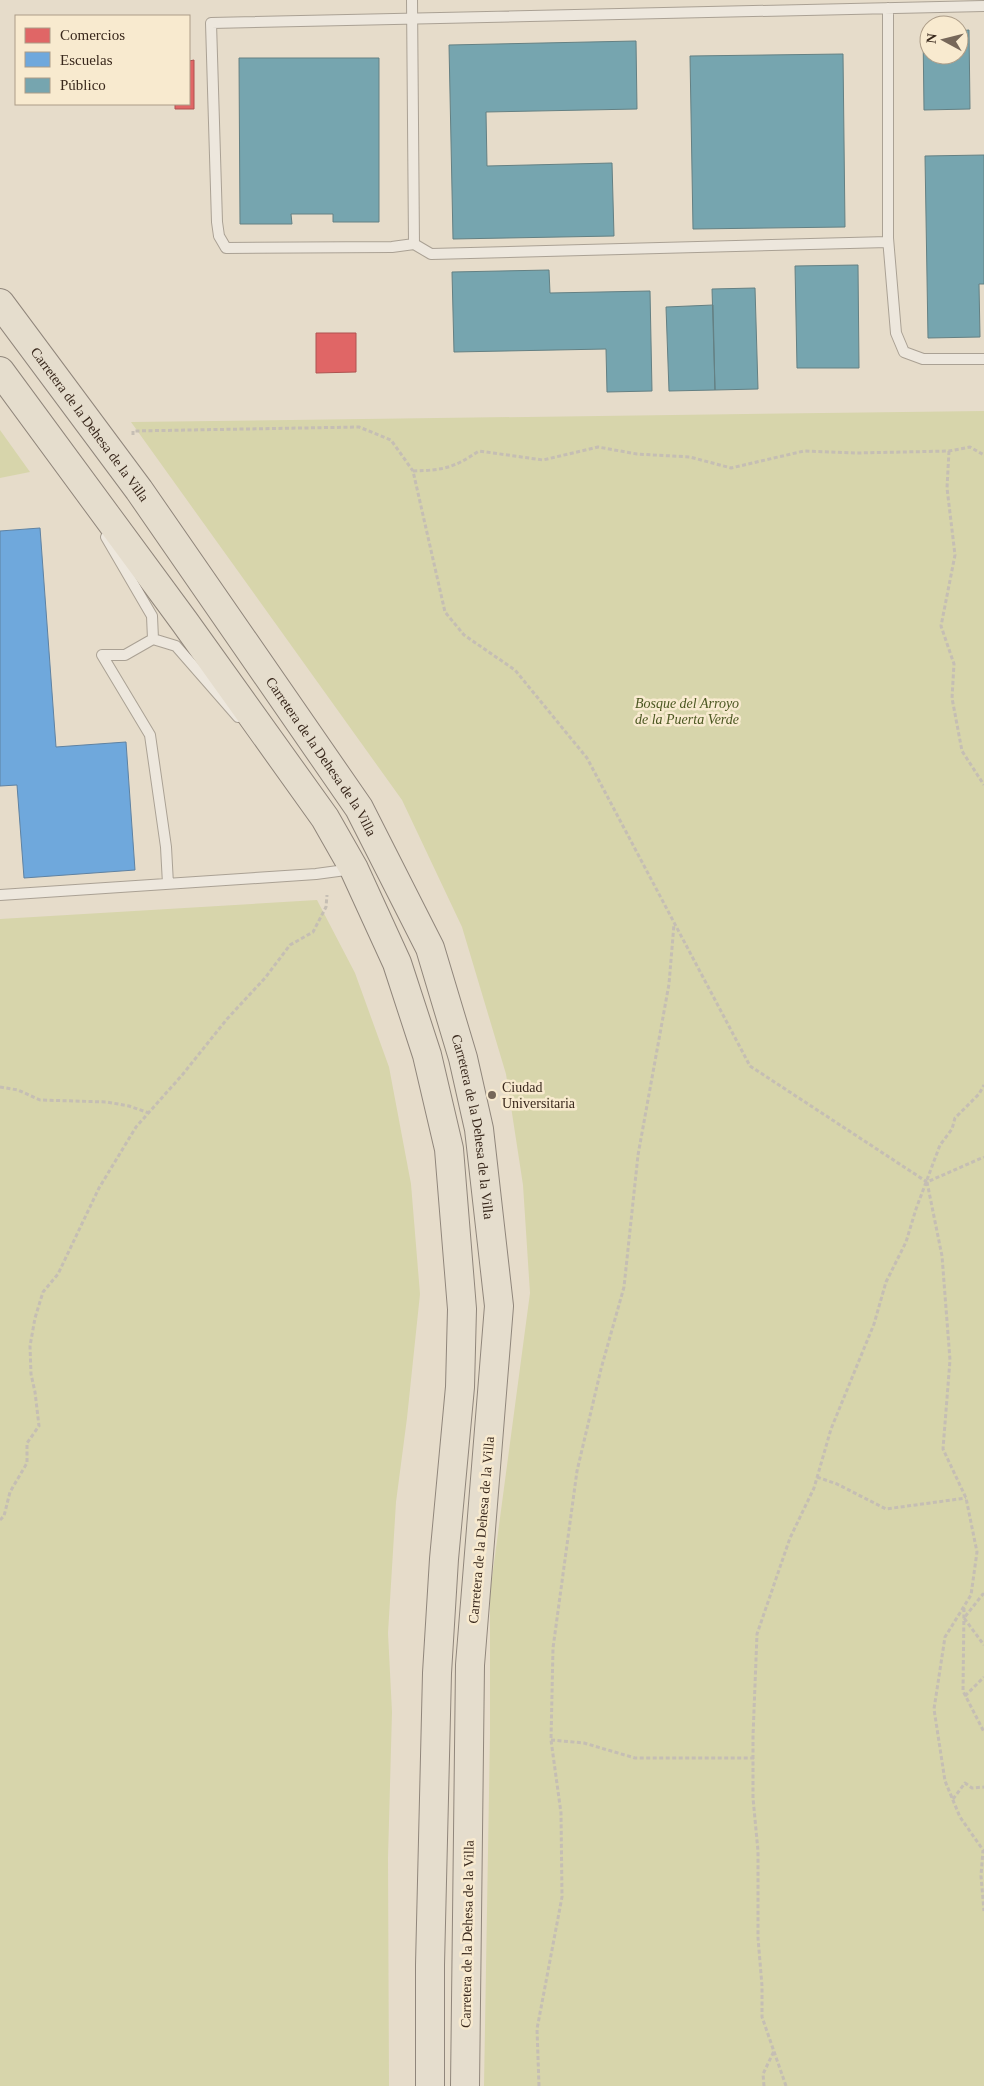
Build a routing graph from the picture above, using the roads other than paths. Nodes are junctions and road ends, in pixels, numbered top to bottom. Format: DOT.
graph roads {
  1 [pos="412,0"];
  2 [pos="984,6"];
  3 [pos="888,8"];
  4 [pos="412,20"];
  5 [pos="888,238"];
  6 [pos="414,244"];
  7 [pos="0,303"];
  8 [pos="984,358"];
  9 [pos="0,371"];
  10 [pos="55,447"];
  11 [pos="153,639"];
  12 [pos="325,818"];
  13 [pos="354,869"];
  14 [pos="168,884"];
  15 [pos="0,895"];
  16 [pos="430,2086"];
  17 [pos="465,2086"];
  1 -- 4 [label="lane"];
  2 -- 3 [label="lane"];
  3 -- 4 [label="lane"];
  3 -- 5 [label="lane"];
  4 -- 6 [label="lane"];
  4 -- 6 [label="lane"];
  5 -- 6 [label="lane"];
  5 -- 8 [label="lane"];
  7 -- 17 [label="main road, Carretera de la Dehesa de la Villa"];
  9 -- 10 [label="main road, Carretera de la Dehesa de la Villa"];
  10 -- 11 [label="lane"];
  10 -- 12 [label="main road, Carretera de la Dehesa de la Villa"];
  11 -- 12 [label="lane"];
  11 -- 14 [label="lane"];
  12 -- 13 [label="main road, Carretera de la Dehesa de la Villa"];
  13 -- 14 [label="lane"];
  13 -- 16 [label="main road, Carretera de la Dehesa de la Villa"];
  14 -- 15 [label="lane"];
}
